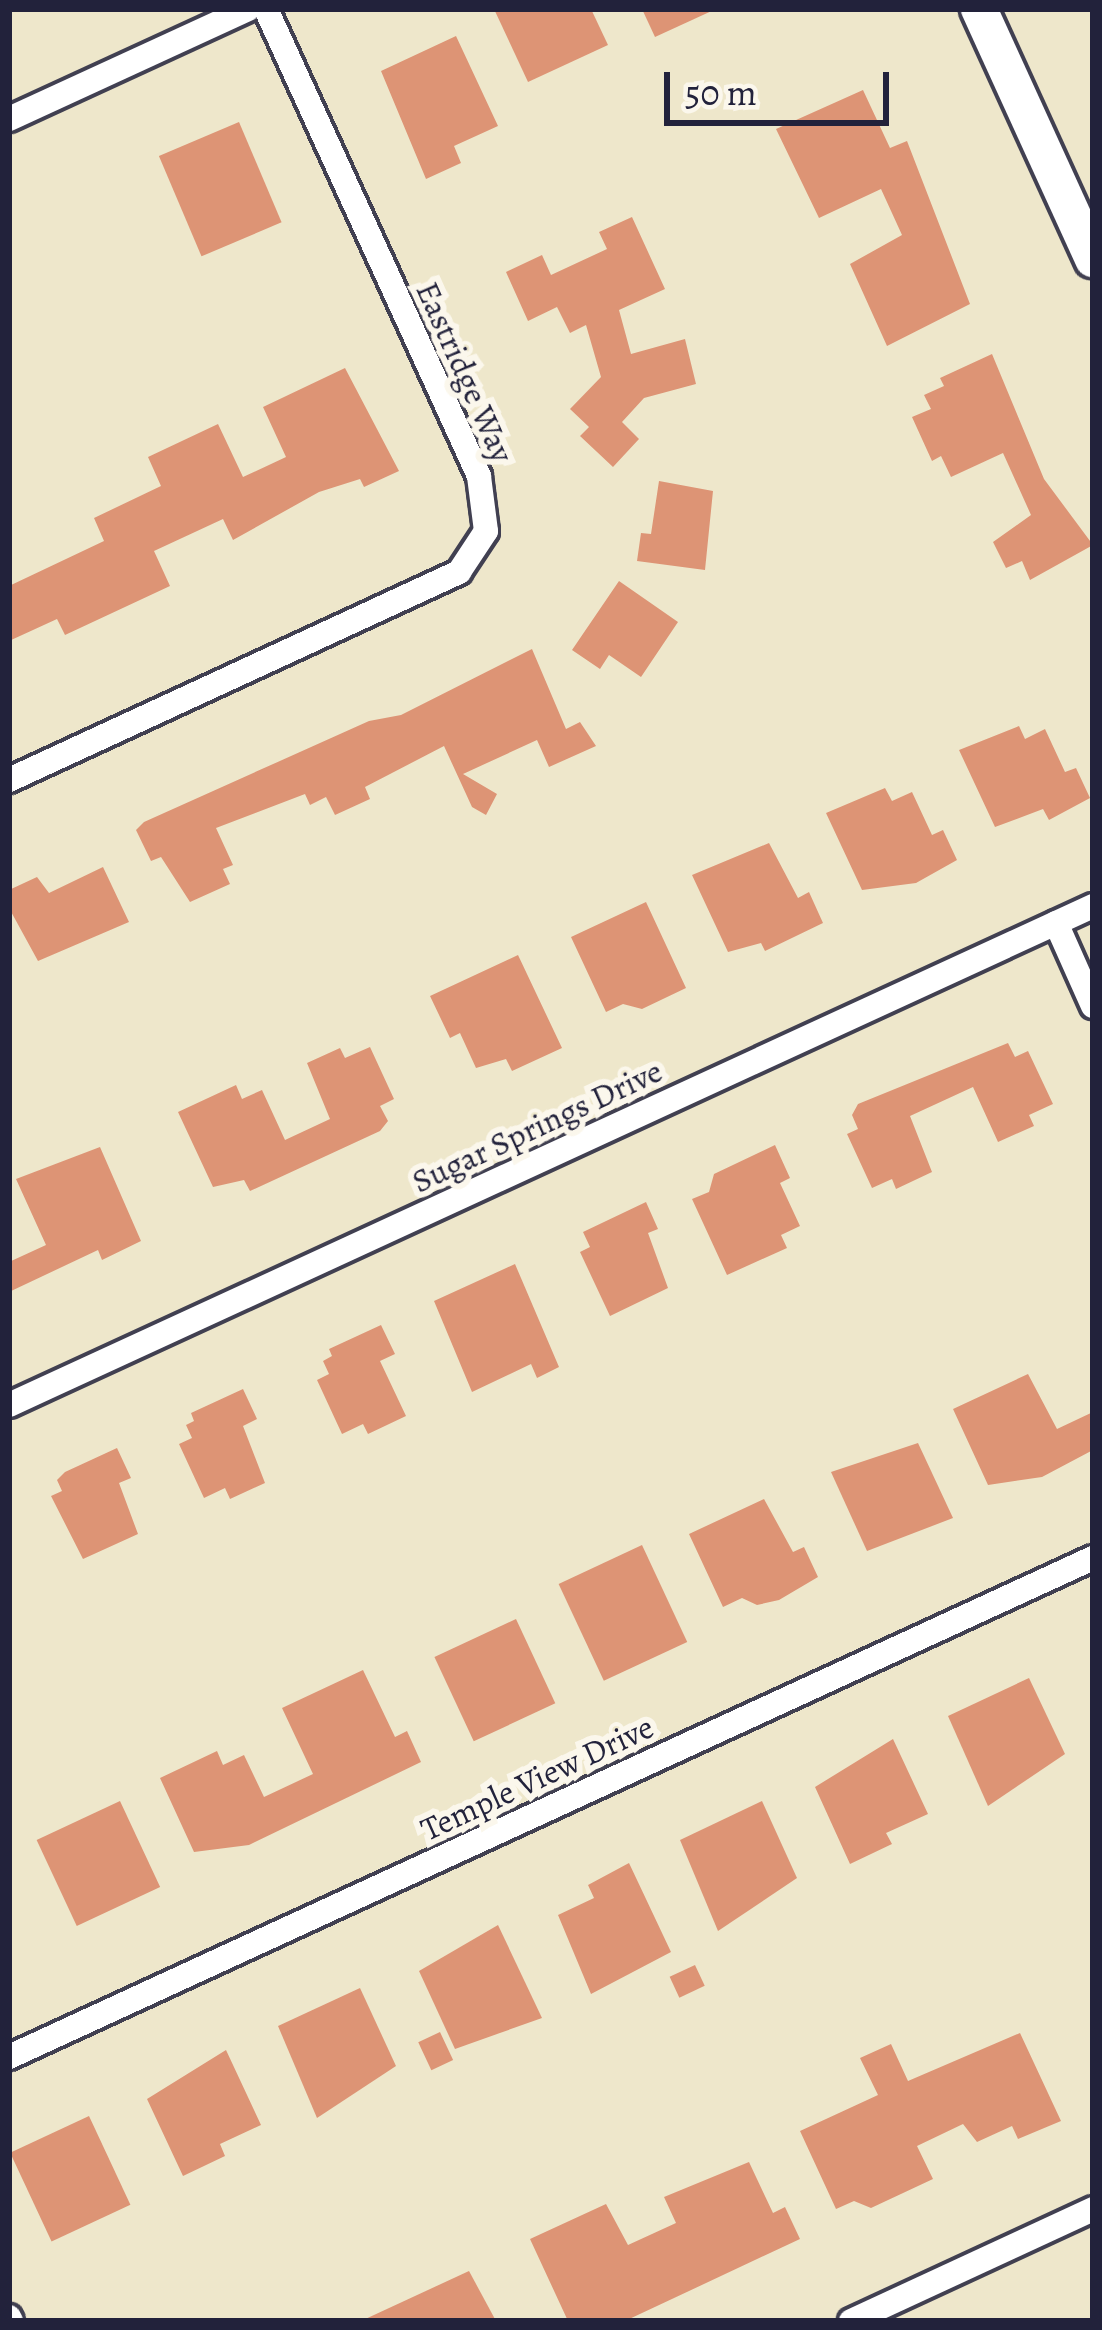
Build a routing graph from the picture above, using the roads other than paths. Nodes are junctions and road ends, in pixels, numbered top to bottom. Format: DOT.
graph roads {
  1 [pos="248,9"];
  2 [pos="266,9"];
  3 [pos="979,9"];
  4 [pos="9,119"];
  5 [pos="1093,259"];
  6 [pos="9,780"];
  7 [pos="1093,906"];
  8 [pos="1056,923"];
  9 [pos="1093,1006"];
  10 [pos="9,1405"];
  11 [pos="1093,1558"];
  12 [pos="9,2057"];
  13 [pos="1093,2209"];
  14 [pos="851,2321"];
  1 -- 4 [label="street"];
  2 -- 6 [label="street, Eastridge Way"];
  3 -- 5 [label="street"];
  7 -- 8 [label="street, Sugar Springs Drive"];
  8 -- 9 [label="street"];
  8 -- 10 [label="street, Sugar Springs Drive"];
  11 -- 12 [label="street, Temple View Drive"];
  13 -- 14 [label="street"];
}
